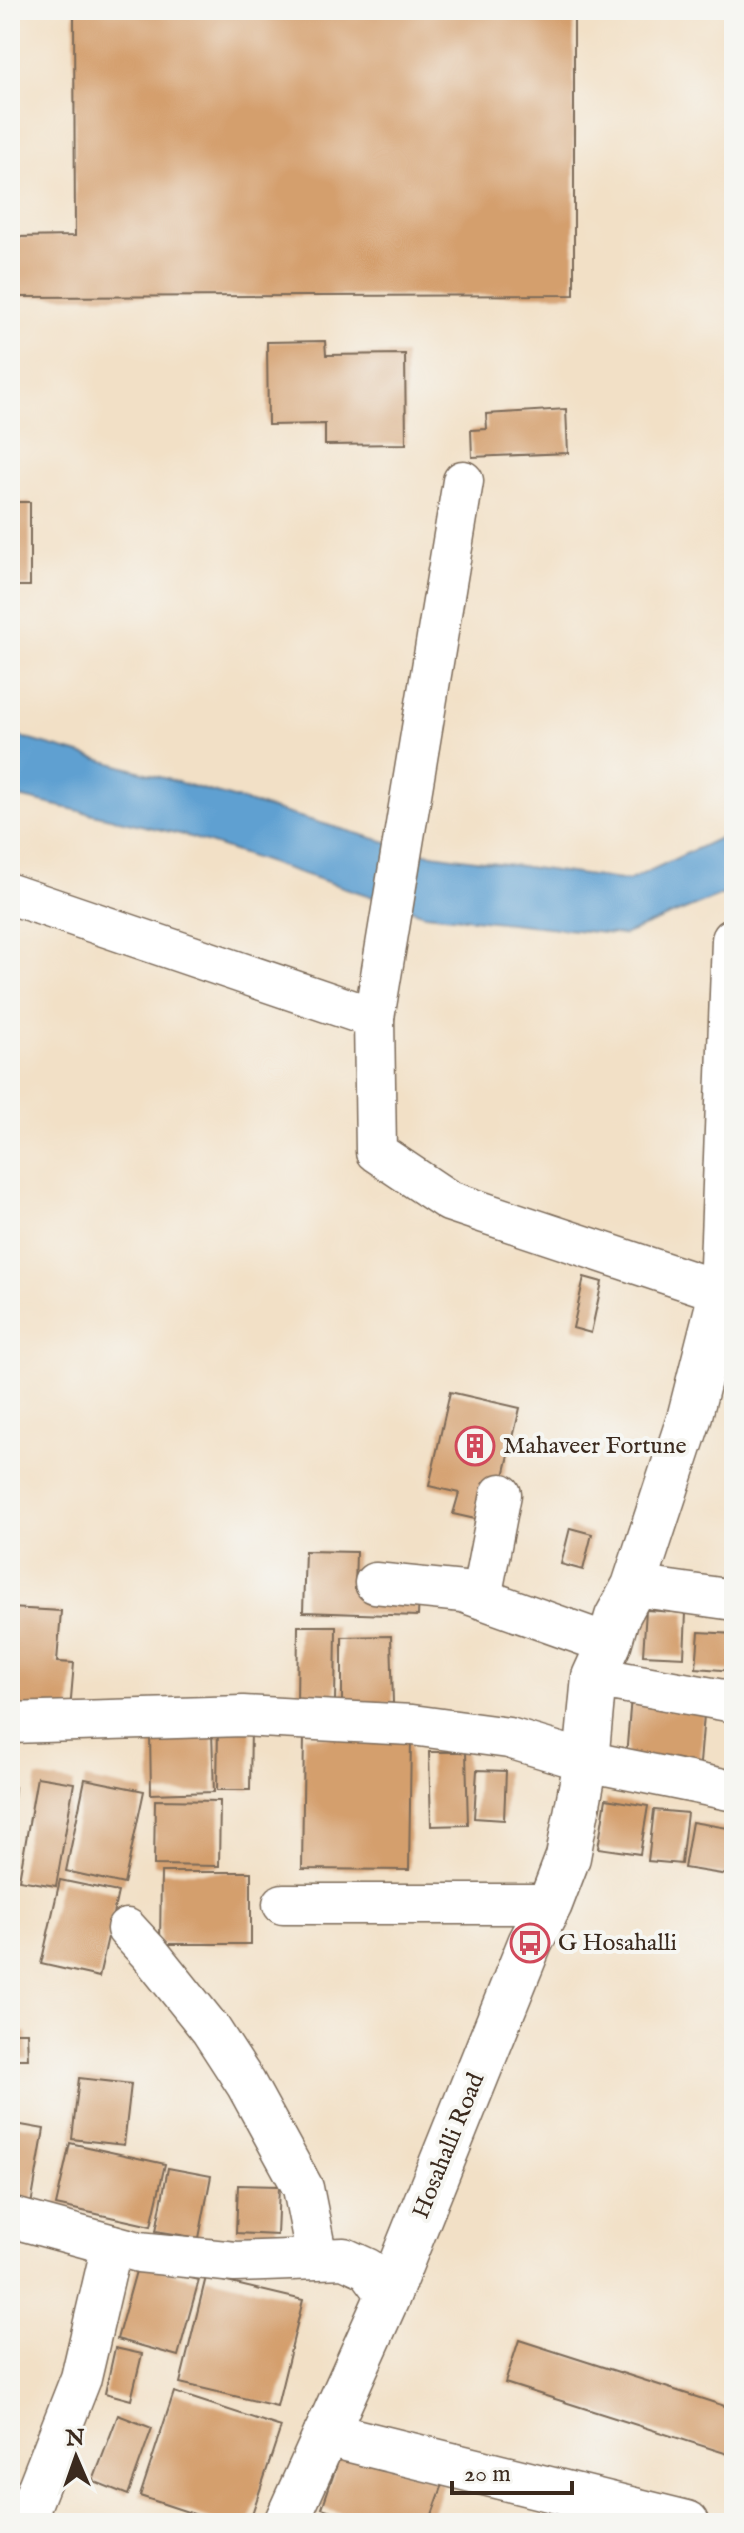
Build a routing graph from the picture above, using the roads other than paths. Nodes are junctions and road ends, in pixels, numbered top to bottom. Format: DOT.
graph roads {
  1 [pos="463,481"];
  2 [pos="10,894"];
  3 [pos="734,940"];
  4 [pos="374,1018"];
  5 [pos="728,1295"];
  6 [pos="501,1494"];
  7 [pos="375,1583"];
  8 [pos="634,1586"];
  9 [pos="481,1598"];
  10 [pos="734,1600"];
  11 [pos="601,1660"];
  12 [pos="734,1702"];
  13 [pos="10,1723"];
  14 [pos="586,1761"];
  15 [pos="734,1791"];
  16 [pos="283,1904"];
  17 [pos="550,1904"];
  18 [pos="127,1929"];
  19 [pos="10,2217"];
  20 [pos="112,2245"];
  21 [pos="317,2258"];
  22 [pos="388,2296"];
  23 [pos="326,2434"];
  24 [pos="24,2523"];
  25 [pos="286,2523"];
  26 [pos="687,2523"];
  1 -- 4 [label="street"];
  2 -- 4 [label="street"];
  3 -- 5 [label="street, Hosahalli Road"];
  4 -- 5 [label="street"];
  5 -- 8 [label="street, Hosahalli Road"];
  6 -- 9 [label="street"];
  7 -- 9 [label="street"];
  8 -- 10 [label="street"];
  8 -- 11 [label="street, Hosahalli Road"];
  9 -- 11 [label="street"];
  11 -- 12 [label="street"];
  11 -- 14 [label="street, Hosahalli Road"];
  13 -- 14 [label="street"];
  14 -- 15 [label="street"];
  14 -- 17 [label="street, Hosahalli Road"];
  16 -- 17 [label="street"];
  17 -- 22 [label="street, Hosahalli Road"];
  18 -- 21 [label="street"];
  19 -- 20 [label="street"];
  20 -- 21 [label="street"];
  20 -- 24 [label="street"];
  21 -- 22 [label="street"];
  22 -- 23 [label="street, Hosahalli Road"];
  23 -- 25 [label="street, Hosahalli Road"];
  23 -- 26 [label="street"];
}
